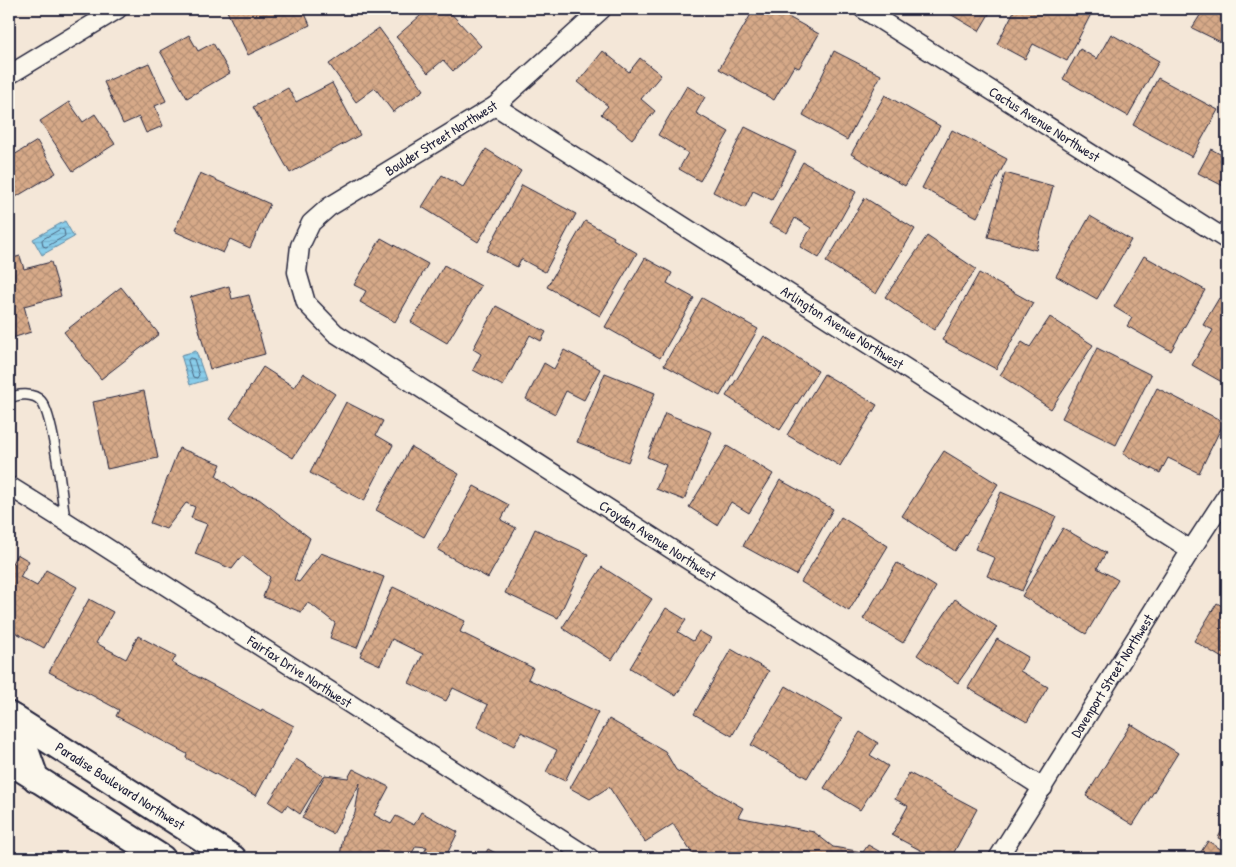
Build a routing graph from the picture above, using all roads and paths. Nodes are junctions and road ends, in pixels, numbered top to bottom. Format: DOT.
graph roads {
  1 [pos="118,9"];
  2 [pos="602,9"];
  3 [pos="863,9"];
  4 [pos="9,75"];
  5 [pos="495,106"];
  6 [pos="1227,240"];
  7 [pos="296,272"];
  8 [pos="9,399"];
  9 [pos="9,486"];
  10 [pos="1227,495"];
  11 [pos="66,521"];
  12 [pos="1191,550"];
  13 [pos="11,716"];
  14 [pos="9,761"];
  15 [pos="36,779"];
  16 [pos="1042,788"];
  17 [pos="154,808"];
  18 [pos="163,858"];
  19 [pos="233,858"];
  20 [pos="590,858"];
  21 [pos="998,858"];
  1 -- 4 [label="street"];
  2 -- 5 [label="street, Boulder Street Northwest"];
  3 -- 6 [label="street, Cactus Avenue Northwest"];
  5 -- 7 [label="street, Boulder Street Northwest"];
  5 -- 12 [label="street, Arlington Avenue Northwest"];
  7 -- 16 [label="street, Croyden Avenue Northwest"];
  8 -- 11 [label="lane"];
  9 -- 11 [label="street, Fairfax Drive Northwest"];
  10 -- 12 [label="street, Davenport Street Northwest"];
  11 -- 20 [label="street, Fairfax Drive Northwest"];
  12 -- 16 [label="street, Davenport Street Northwest"];
  13 -- 15 [label="street"];
  13 -- 17 [label="street, Paradise Boulevard Northwest"];
  14 -- 15 [label="street"];
  15 -- 18 [label="street"];
  16 -- 21 [label="street, Davenport Street Northwest"];
  17 -- 18 [label="street"];
  17 -- 19 [label="street, Paradise Boulevard Northwest"];
}
